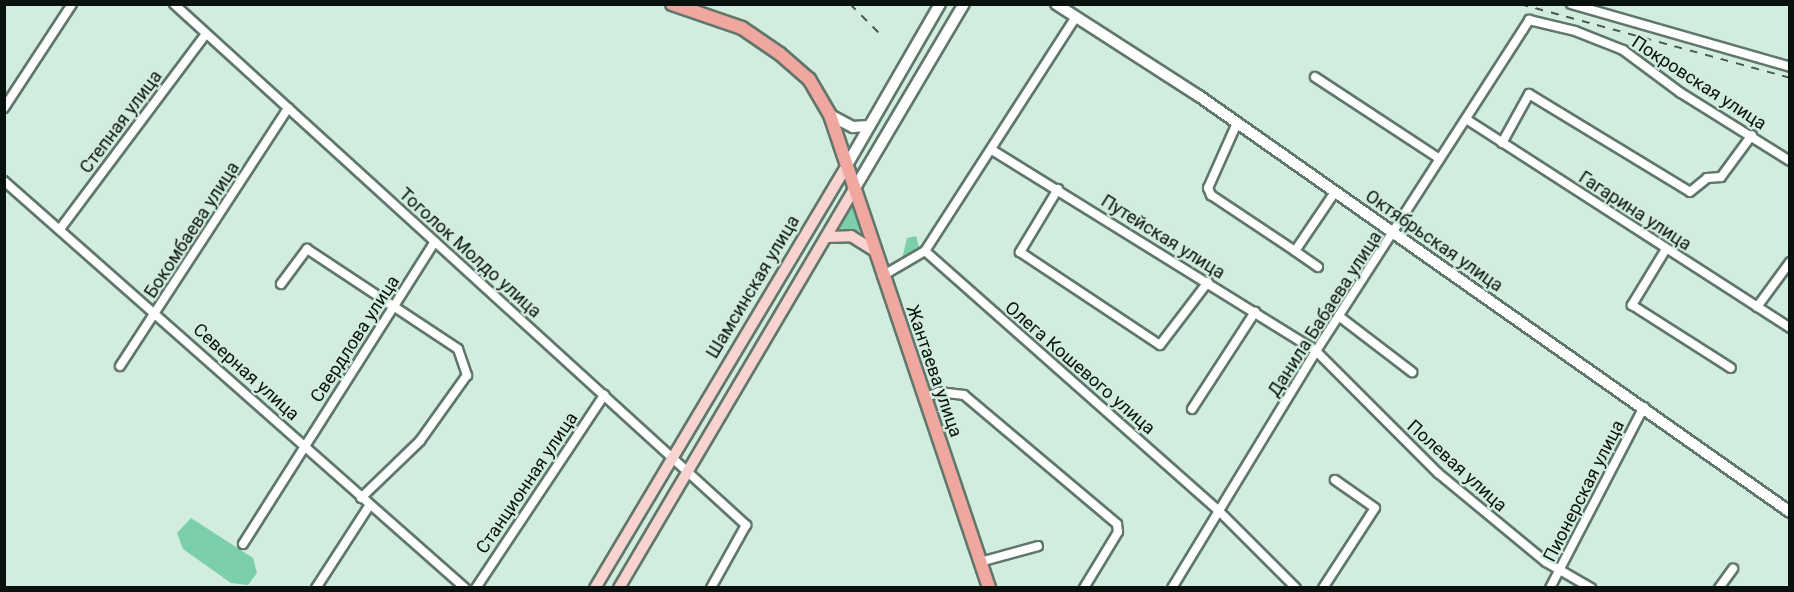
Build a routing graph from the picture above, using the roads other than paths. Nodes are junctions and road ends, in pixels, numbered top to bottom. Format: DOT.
graph roads {
  1 [pos="72,4"];
  2 [pos="174,4"];
  3 [pos="672,4"];
  4 [pos="940,4"];
  5 [pos="964,4"];
  6 [pos="1056,4"];
  7 [pos="1571,4"];
  8 [pos="1076,17"];
  9 [pos="1522,26"];
  10 [pos="206,34"];
  11 [pos="1790,67"];
  12 [pos="1315,77"];
  13 [pos="4,108"];
  14 [pos="288,108"];
  15 [pos="830,116"];
  16 [pos="1466,119"];
  17 [pos="1237,123"];
  18 [pos="870,126"];
  19 [pos="1752,135"];
  20 [pos="1502,143"];
  21 [pos="992,150"];
  22 [pos="1440,159"];
  23 [pos="1790,161"];
  24 [pos="847,165"];
  25 [pos="4,181"];
  26 [pos="855,188"];
  27 [pos="1058,189"];
  28 [pos="1335,192"];
  29 [pos="60,229"];
  30 [pos="1394,234"];
  31 [pos="827,237"];
  32 [pos="435,242"];
  33 [pos="1666,249"];
  34 [pos="873,250"];
  35 [pos="925,251"];
  36 [pos="1294,251"];
  37 [pos="1790,262"];
  38 [pos="1318,267"];
  39 [pos="882,276"];
  40 [pos="1208,282"];
  41 [pos="281,284"];
  42 [pos="395,305"];
  43 [pos="1757,307"];
  44 [pos="1255,312"];
  45 [pos="157,313"];
  46 [pos="1340,317"];
  47 [pos="1790,328"];
  48 [pos="1316,351"];
  49 [pos="120,366"];
  50 [pos="1731,368"];
  51 [pos="1412,372"];
  52 [pos="604,395"];
  53 [pos="924,398"];
  54 [pos="1644,407"];
  55 [pos="1192,409"];
  56 [pos="304,446"];
  57 [pos="672,457"];
  58 [pos="687,472"];
  59 [pos="1335,480"];
  60 [pos="361,498"];
  61 [pos="369,506"];
  62 [pos="1216,509"];
  63 [pos="1790,512"];
  64 [pos="243,544"];
  65 [pos="1038,546"];
  66 [pos="980,562"];
  67 [pos="1561,569"];
  68 [pos="1733,569"];
  69 [pos="316,588"];
  70 [pos="465,588"];
  71 [pos="476,588"];
  72 [pos="595,588"];
  73 [pos="619,588"];
  74 [pos="711,588"];
  75 [pos="989,588"];
  76 [pos="1084,588"];
  77 [pos="1172,588"];
  78 [pos="1296,588"];
  79 [pos="1323,588"];
  80 [pos="1550,588"];
  81 [pos="1591,588"];
  82 [pos="1719,588"];
  1 -- 13 [label="street"];
  2 -- 10 [label="street, Тоголок Молдо улица"];
  3 -- 15 [label="main road, Жантаева улица"];
  4 -- 18 [label="street, Шамсинская улица"];
  5 -- 26 [label="street, Шамсинская улица"];
  6 -- 8 [label="street, Октябрьская улица"];
  7 -- 11 [label="street"];
  8 -- 17 [label="street, Октябрьская улица"];
  8 -- 21 [label="street"];
  9 -- 16 [label="street, Данила Бабаева улица"];
  9 -- 19 [label="street, Покровская улица"];
  10 -- 14 [label="street, Тоголок Молдо улица"];
  10 -- 29 [label="street, Степная улица"];
  12 -- 22 [label="street"];
  14 -- 32 [label="street, Тоголок Молдо улица"];
  14 -- 45 [label="street, Бокомбаева улица"];
  15 -- 18 [label="street"];
  15 -- 24 [label="main road, Жантаева улица"];
  16 -- 20 [label="street, Гагарина улица"];
  16 -- 22 [label="street, Данила Бабаева улица"];
  17 -- 28 [label="street, Октябрьская улица"];
  17 -- 36 [label="street"];
  18 -- 24 [label="street, Шамсинская улица"];
  19 -- 20 [label="street"];
  19 -- 23 [label="street, Покровская улица"];
  20 -- 33 [label="street, Гагарина улица"];
  21 -- 27 [label="street, Путейская улица"];
  21 -- 35 [label="street"];
  22 -- 30 [label="street, Данила Бабаева улица"];
  24 -- 26 [label="main road, Жантаева улица"];
  24 -- 57 [label="main road, Шамсинская улица"];
  25 -- 29 [label="street, Северная улица"];
  26 -- 31 [label="main road, Шамсинская улица"];
  26 -- 34 [label="main road, Жантаева улица"];
  27 -- 40 [label="street, Путейская улица"];
  27 -- 40 [label="street"];
  28 -- 30 [label="street, Октябрьская улица"];
  28 -- 36 [label="street"];
  29 -- 45 [label="street, Северная улица"];
  30 -- 46 [label="street, Данила Бабаева улица"];
  30 -- 54 [label="street, Октябрьская улица"];
  31 -- 34 [label="main road"];
  31 -- 58 [label="main road, Шамсинская улица"];
  32 -- 42 [label="street, Свердлова улица"];
  32 -- 52 [label="street, Тоголок Молдо улица"];
  33 -- 43 [label="street, Гагарина улица"];
  33 -- 50 [label="street"];
  34 -- 39 [label="main road, Жантаева улица"];
  35 -- 39 [label="street"];
  35 -- 62 [label="street, Олега Кошевого улица"];
  36 -- 38 [label="street"];
  37 -- 43 [label="street"];
  39 -- 53 [label="main road, Жантаева улица"];
  40 -- 44 [label="street, Путейская улица"];
  41 -- 42 [label="street"];
  42 -- 56 [label="street, Свердлова улица"];
  42 -- 60 [label="street"];
  43 -- 47 [label="street, Гагарина улица"];
  44 -- 48 [label="street, Путейская улица"];
  44 -- 55 [label="street"];
  45 -- 49 [label="street, Бокомбаева улица"];
  45 -- 56 [label="street, Северная улица"];
  46 -- 48 [label="street, Данила Бабаева улица"];
  46 -- 51 [label="street"];
  48 -- 62 [label="street, Данила Бабаева улица"];
  48 -- 67 [label="street, Полевая улица"];
  52 -- 57 [label="street, Тоголок Молдо улица"];
  52 -- 71 [label="street, Станционная улица"];
  53 -- 66 [label="main road, Жантаева улица"];
  53 -- 76 [label="street"];
  54 -- 63 [label="street, Октябрьская улица"];
  54 -- 67 [label="street, Пионерская улица"];
  56 -- 60 [label="street, Северная улица"];
  56 -- 64 [label="street, Свердлова улица"];
  57 -- 58 [label="street, Тоголок Молдо улица"];
  57 -- 72 [label="main road, Шамсинская улица"];
  58 -- 73 [label="main road, Шамсинская улица"];
  58 -- 74 [label="street, Тоголок Молдо улица"];
  59 -- 79 [label="street"];
  60 -- 61 [label="street, Северная улица"];
  61 -- 69 [label="street"];
  61 -- 70 [label="street, Северная улица"];
  62 -- 77 [label="street, Данила Бабаева улица"];
  62 -- 78 [label="street, Олега Кошевого улица"];
  65 -- 66 [label="street"];
  66 -- 75 [label="main road, Жантаева улица"];
  67 -- 80 [label="street, Пионерская улица"];
  67 -- 81 [label="street, Полевая улица"];
  68 -- 82 [label="street"];
}
